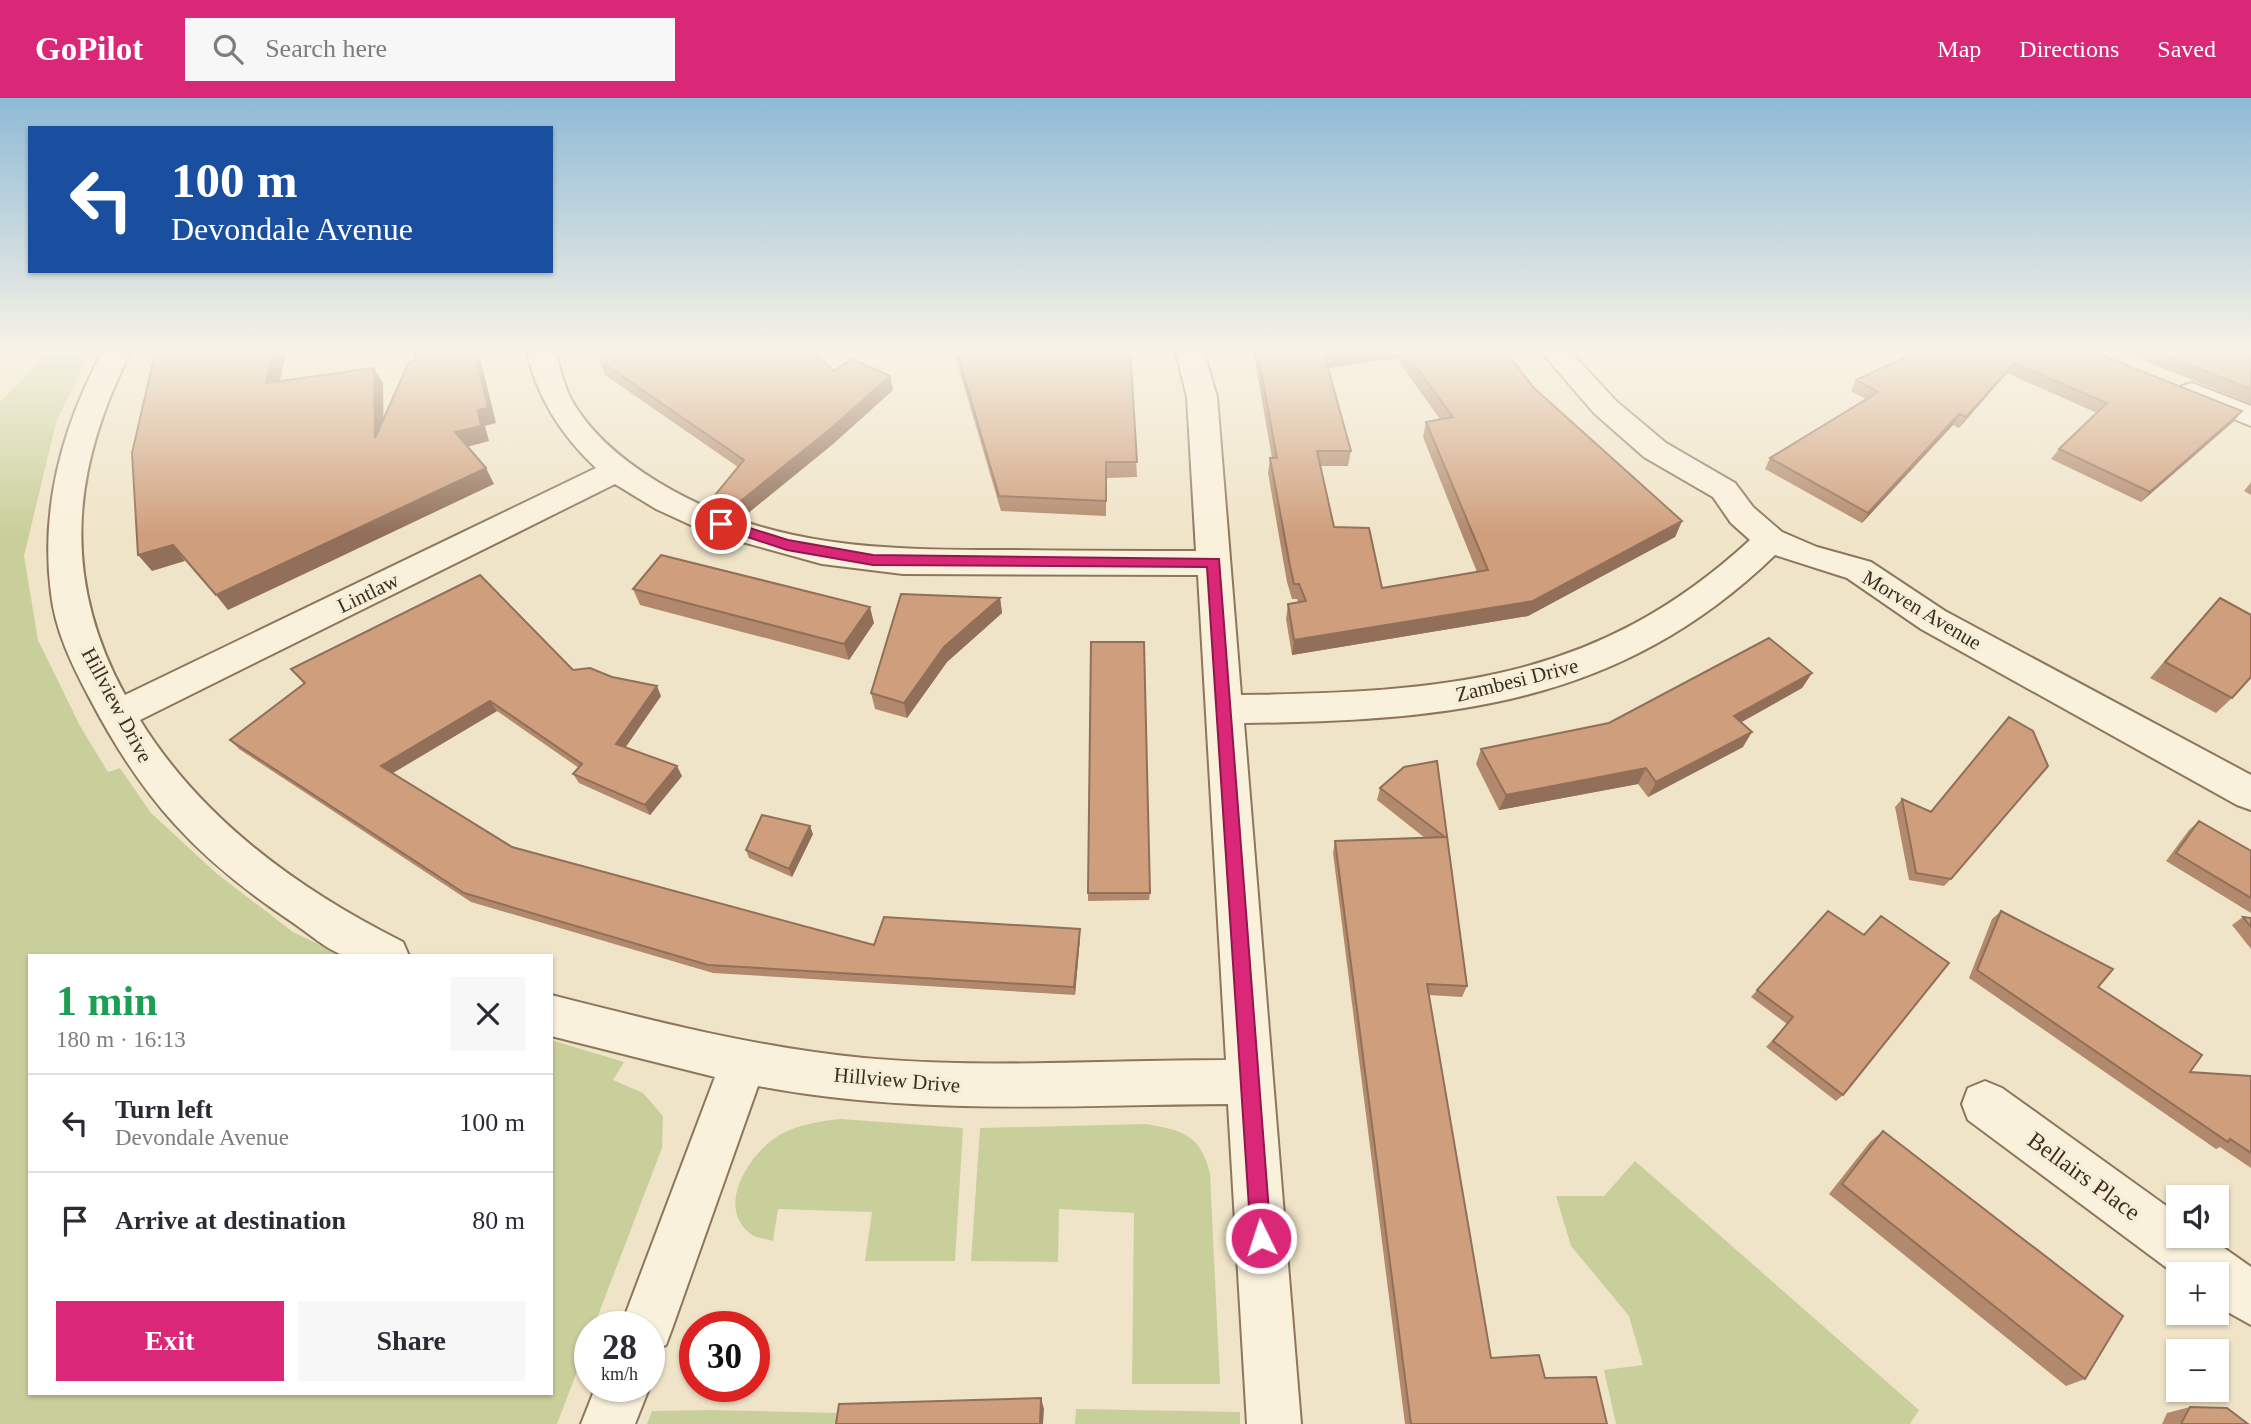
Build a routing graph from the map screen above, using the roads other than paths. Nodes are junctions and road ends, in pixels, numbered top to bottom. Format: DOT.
graph roads {
  1 [pos="91,411"];
  2 [pos="565,411"];
  3 [pos="1203,411"];
  4 [pos="1610,411"];
  5 [pos="617,470"];
  6 [pos="1770,540"];
  7 [pos="1214,562"];
  8 [pos="1225,709"];
  9 [pos="119,715"];
  10 [pos="2251,794"];
  11 [pos="385,954"];
  12 [pos="553,1015"];
  13 [pos="744,1062"];
  14 [pos="1250,1082"];
  15 [pos="1985,1104"];
  16 [pos="2201,1262"];
  17 [pos="2229,1283"];
  18 [pos="2251,1299"];
  19 [pos="653,1311"];
  20 [pos="617,1402"];
  21 [pos="608,1424"];
  22 [pos="1274,1424"];
  1 -- 9 [label="street, Hillview Drive"];
  2 -- 5 [label="street"];
  3 -- 7 [label="street"];
  4 -- 6 [label="street, Morven Avenue"];
  5 -- 7 [label="street"];
  5 -- 9 [label="street, Lintlaw"];
  6 -- 8 [label="street, Zambesi Drive"];
  6 -- 10 [label="street, Morven Avenue"];
  7 -- 8 [label="street"];
  8 -- 14 [label="street"];
  9 -- 11 [label="street, Hillview Drive"];
  12 -- 13 [label="street, Hillview Drive"];
  13 -- 14 [label="street, Hillview Drive"];
  13 -- 19 [label="street"];
  14 -- 22 [label="street"];
  15 -- 16 [label="street, Bellairs Place"];
  17 -- 18 [label="street, Bellairs Place"];
  20 -- 21 [label="street"];
}
